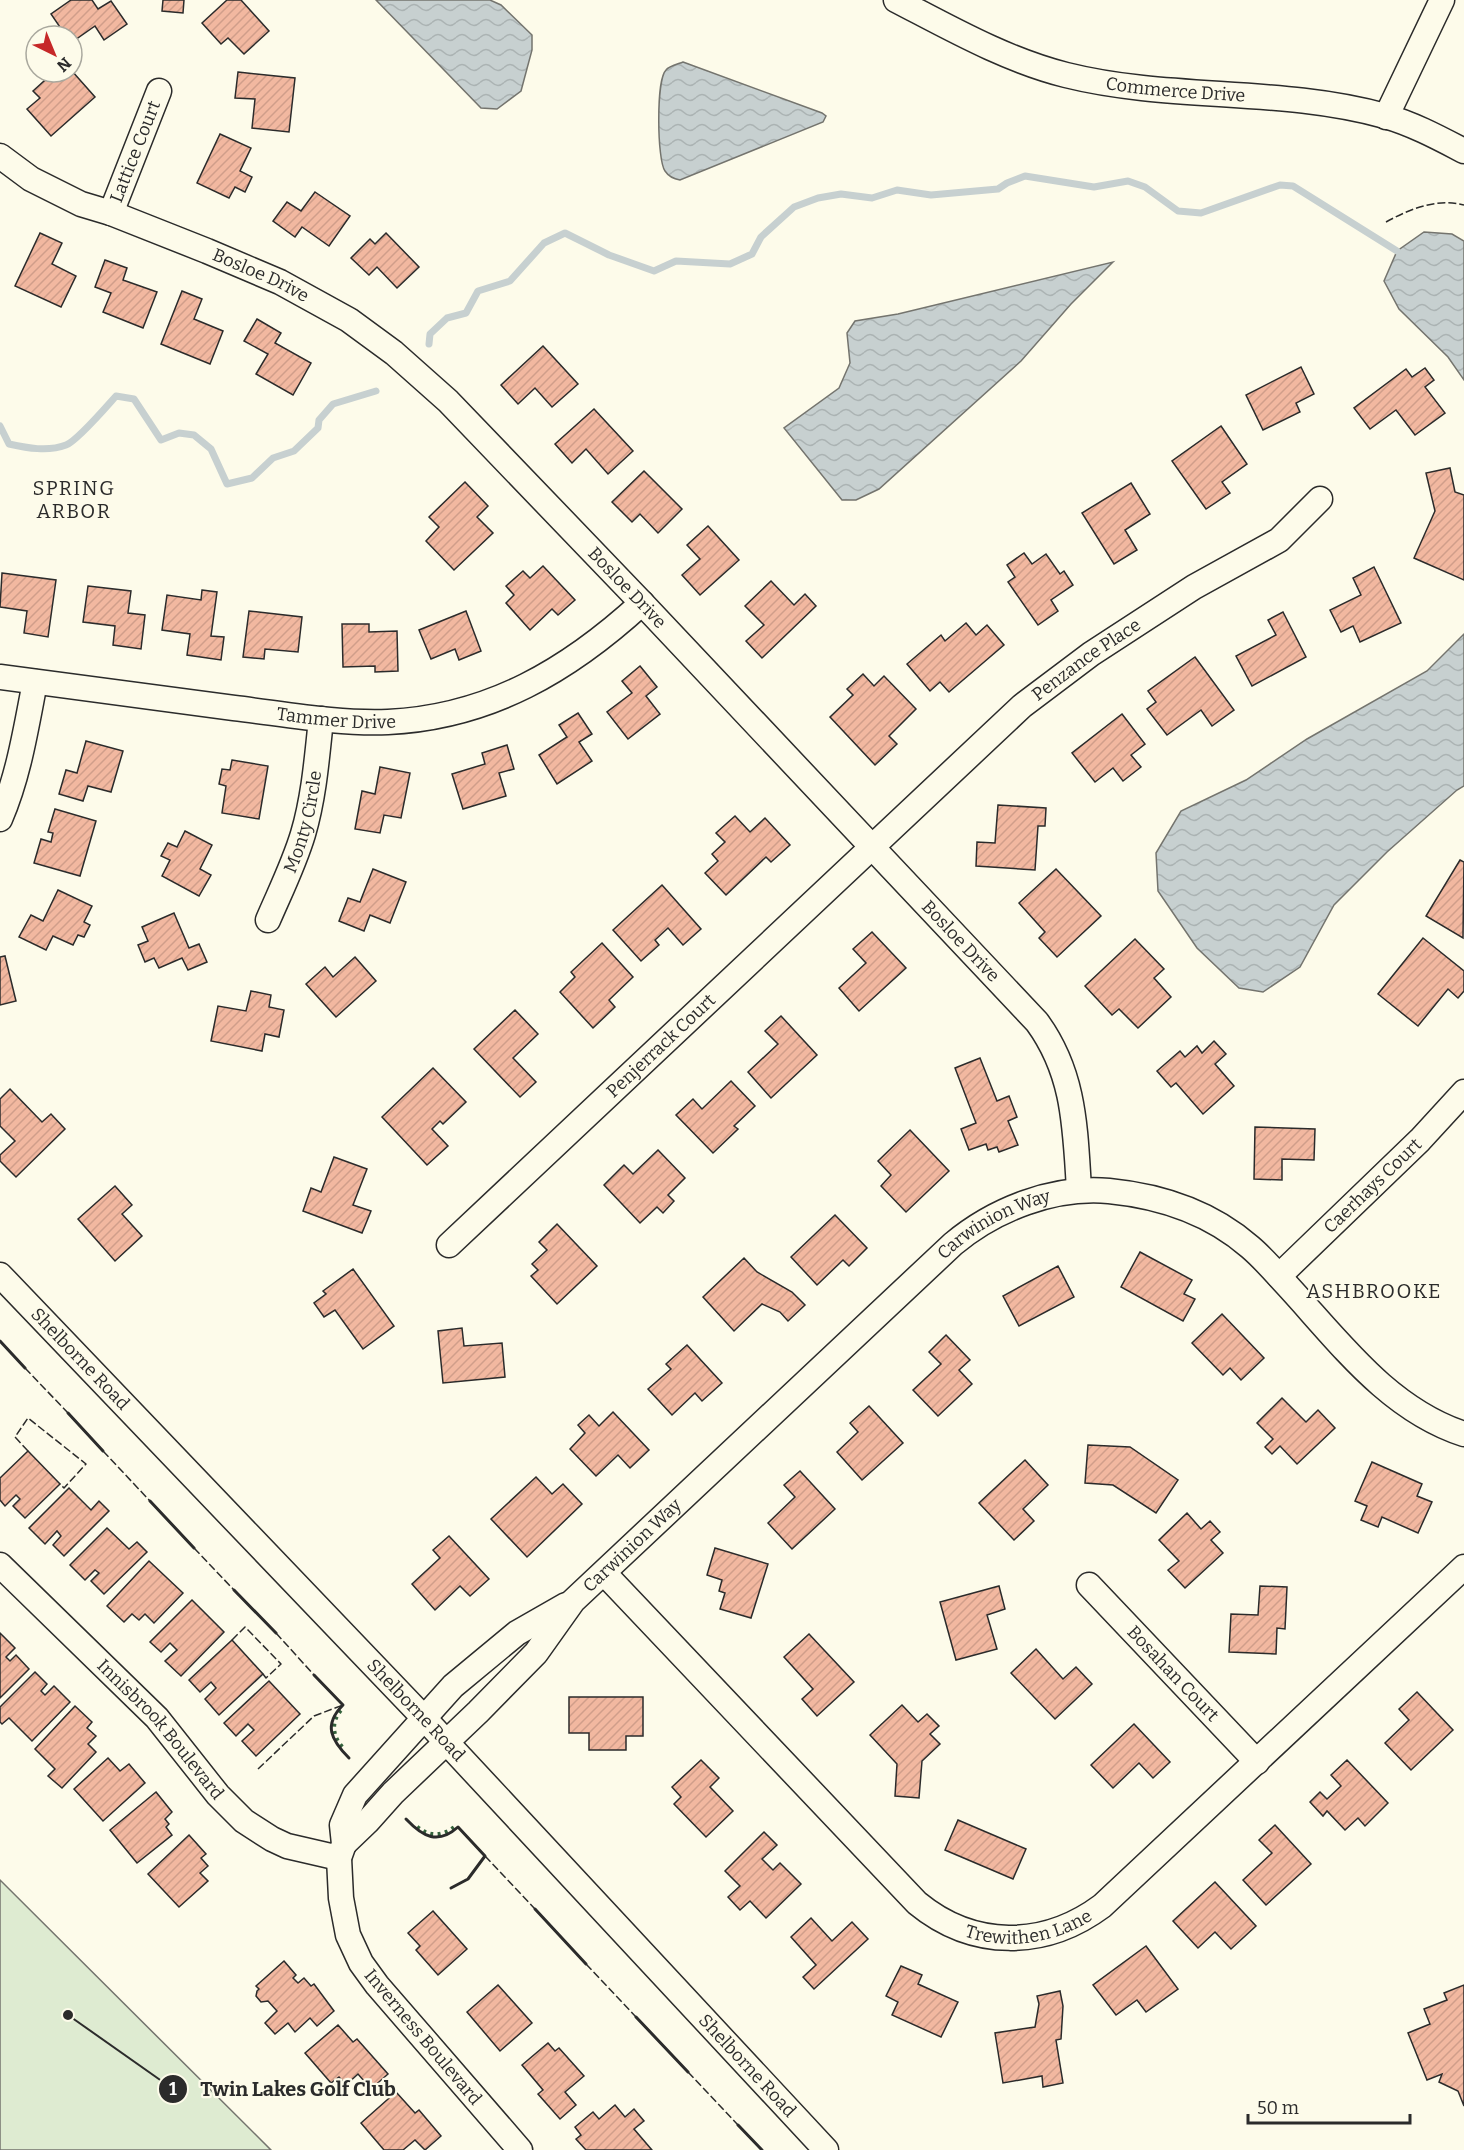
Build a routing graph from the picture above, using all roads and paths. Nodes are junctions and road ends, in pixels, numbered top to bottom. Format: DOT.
graph roads {
  1 [pos="896,0"];
  2 [pos="1443,0"];
  3 [pos="159,91"];
  4 [pos="1386,117"];
  5 [pos="1464,151"];
  6 [pos="0,156"];
  7 [pos="111,213"];
  8 [pos="1320,499"];
  9 [pos="642,603"];
  10 [pos="0,676"];
  11 [pos="35,682"];
  12 [pos="321,719"];
  13 [pos="0,819"];
  14 [pos="873,847"];
  15 [pos="268,920"];
  16 [pos="1464,1092"];
  17 [pos="1079,1189"];
  18 [pos="449,1245"];
  19 [pos="0,1275"];
  20 [pos="1279,1276"];
  21 [pos="1464,1434"];
  22 [pos="0,1565"];
  23 [pos="1464,1567"];
  24 [pos="604,1573"];
  25 [pos="1089,1584"];
  26 [pos="573,1601"];
  27 [pos="423,1717"];
  28 [pos="447,1743"];
  29 [pos="1257,1762"];
  30 [pos="342,1851"];
  31 [pos="520,2150"];
  32 [pos="826,2150"];
  1 -- 4 [label="street, Commerce Drive"];
  2 -- 4 [label="street"];
  3 -- 7 [label="street, Lattice Court"];
  4 -- 5 [label="street, Commerce Drive"];
  6 -- 7 [label="street, Bosloe Drive"];
  7 -- 9 [label="street, Bosloe Drive"];
  8 -- 14 [label="street, Penzance Place"];
  9 -- 12 [label="street, Tammer Drive"];
  9 -- 14 [label="street, Bosloe Drive"];
  10 -- 11 [label="street, Tammer Drive"];
  11 -- 12 [label="street, Tammer Drive"];
  11 -- 13 [label="street"];
  12 -- 15 [label="street, Monty Circle"];
  14 -- 17 [label="street, Bosloe Drive"];
  14 -- 18 [label="street, Penjerrack Court"];
  16 -- 20 [label="street, Caerhays Court"];
  17 -- 20 [label="street, Carwinion Way"];
  17 -- 24 [label="street, Carwinion Way"];
  19 -- 27 [label="street, Shelborne Road"];
  20 -- 21 [label="street, Carwinion Way"];
  22 -- 30 [label="street, Innisbrook Boulevard"];
  23 -- 29 [label="street, Trewithen Lane"];
  24 -- 26 [label="street, Carwinion Way"];
  24 -- 29 [label="street, Trewithen Lane"];
  25 -- 29 [label="street, Bosahan Court"];
  26 -- 27 [label="street, Carwinion Way"];
  26 -- 28 [label="street, Carwinion Way"];
  27 -- 28 [label="street, Shelborne Road"];
  27 -- 30 [label="street, Inverness Boulevard"];
  28 -- 30 [label="street"];
  28 -- 32 [label="street, Shelborne Road"];
  30 -- 31 [label="street, Inverness Boulevard"];
}
